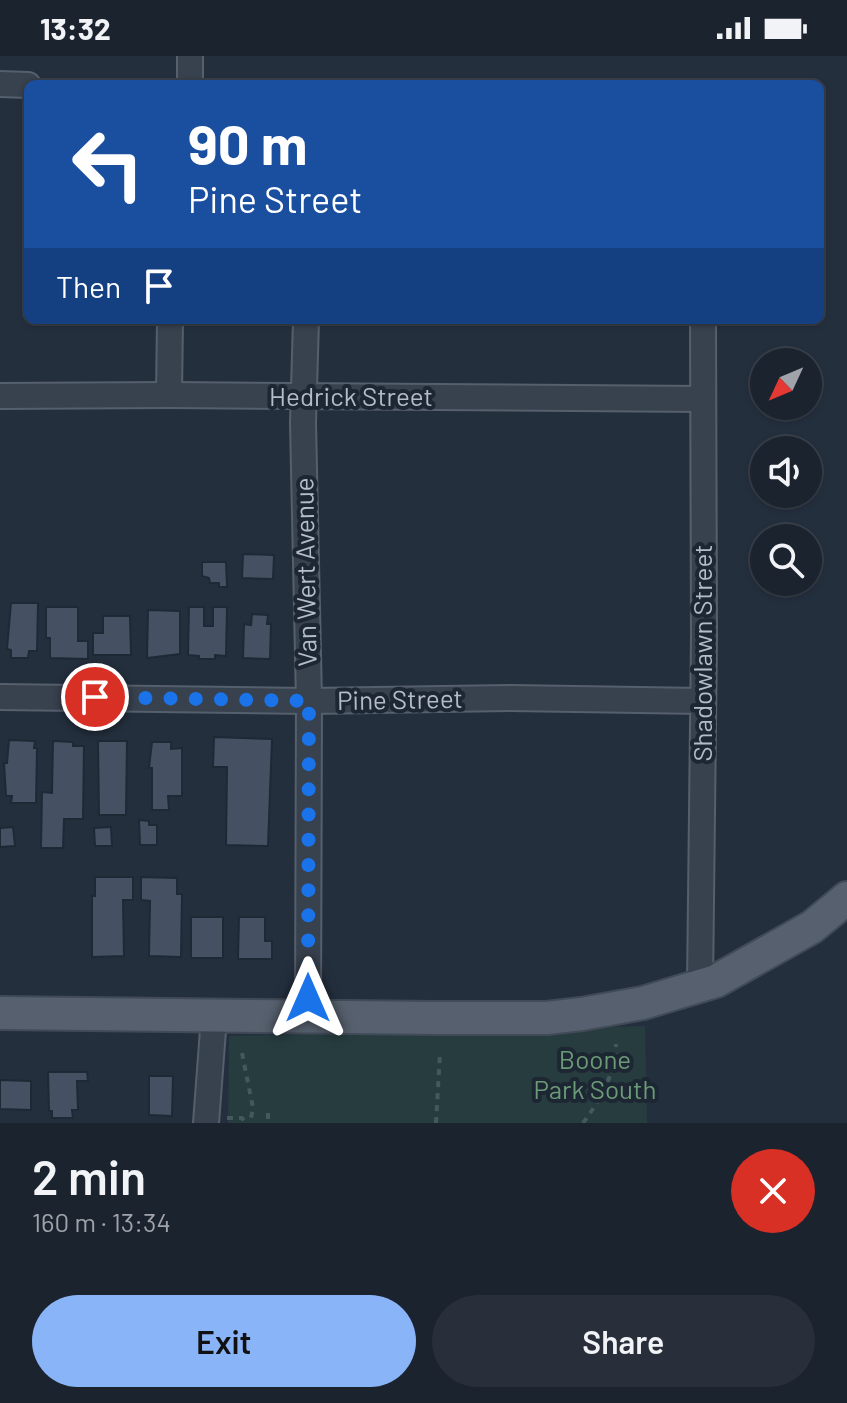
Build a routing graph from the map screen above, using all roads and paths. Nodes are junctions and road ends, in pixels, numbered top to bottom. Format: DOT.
graph roads {
  1 [pos="190,56"];
  2 [pos="190,80"];
  3 [pos="0,84"];
  4 [pos="24,85"];
  5 [pos="170,324"];
  6 [pos="306,324"];
  7 [pos="703,324"];
  8 [pos="169,395"];
  9 [pos="0,396"];
  10 [pos="304,397"];
  11 [pos="703,399"];
  12 [pos="0,697"];
  13 [pos="309,701"];
  14 [pos="703,701"];
  15 [pos="847,898"];
  16 [pos="700,987"];
  17 [pos="0,1013"];
  18 [pos="308,1016"];
  19 [pos="214,1017"];
  20 [pos="616,1044"];
  21 [pos="242,1053"];
  22 [pos="440,1053"];
  23 [pos="268,1113"];
  24 [pos="206,1123"];
  25 [pos="250,1123"];
  26 [pos="268,1123"];
  27 [pos="436,1123"];
  28 [pos="583,1123"];
  1 -- 2 [label="street"];
  3 -- 4 [label="street"];
  5 -- 8 [label="street"];
  6 -- 10 [label="street, Van Wert Avenue"];
  7 -- 11 [label="street, Shadowlawn Street"];
  8 -- 9 [label="street, Hedrick Street"];
  8 -- 10 [label="street, Hedrick Street"];
  10 -- 11 [label="street, Hedrick Street"];
  10 -- 13 [label="street, Van Wert Avenue"];
  11 -- 14 [label="street, Shadowlawn Street"];
  12 -- 13 [label="street, Pine Street"];
  13 -- 14 [label="street, Pine Street"];
  13 -- 18 [label="street, Van Wert Avenue"];
  14 -- 16 [label="street, Shadowlawn Street"];
  15 -- 16 [label="main road"];
  16 -- 18 [label="main road"];
  17 -- 19 [label="main road"];
  18 -- 19 [label="main road"];
  19 -- 24 [label="street"];
  20 -- 28 [label="path"];
  21 -- 25 [label="path"];
  22 -- 27 [label="path"];
  23 -- 26 [label="path"];
}
